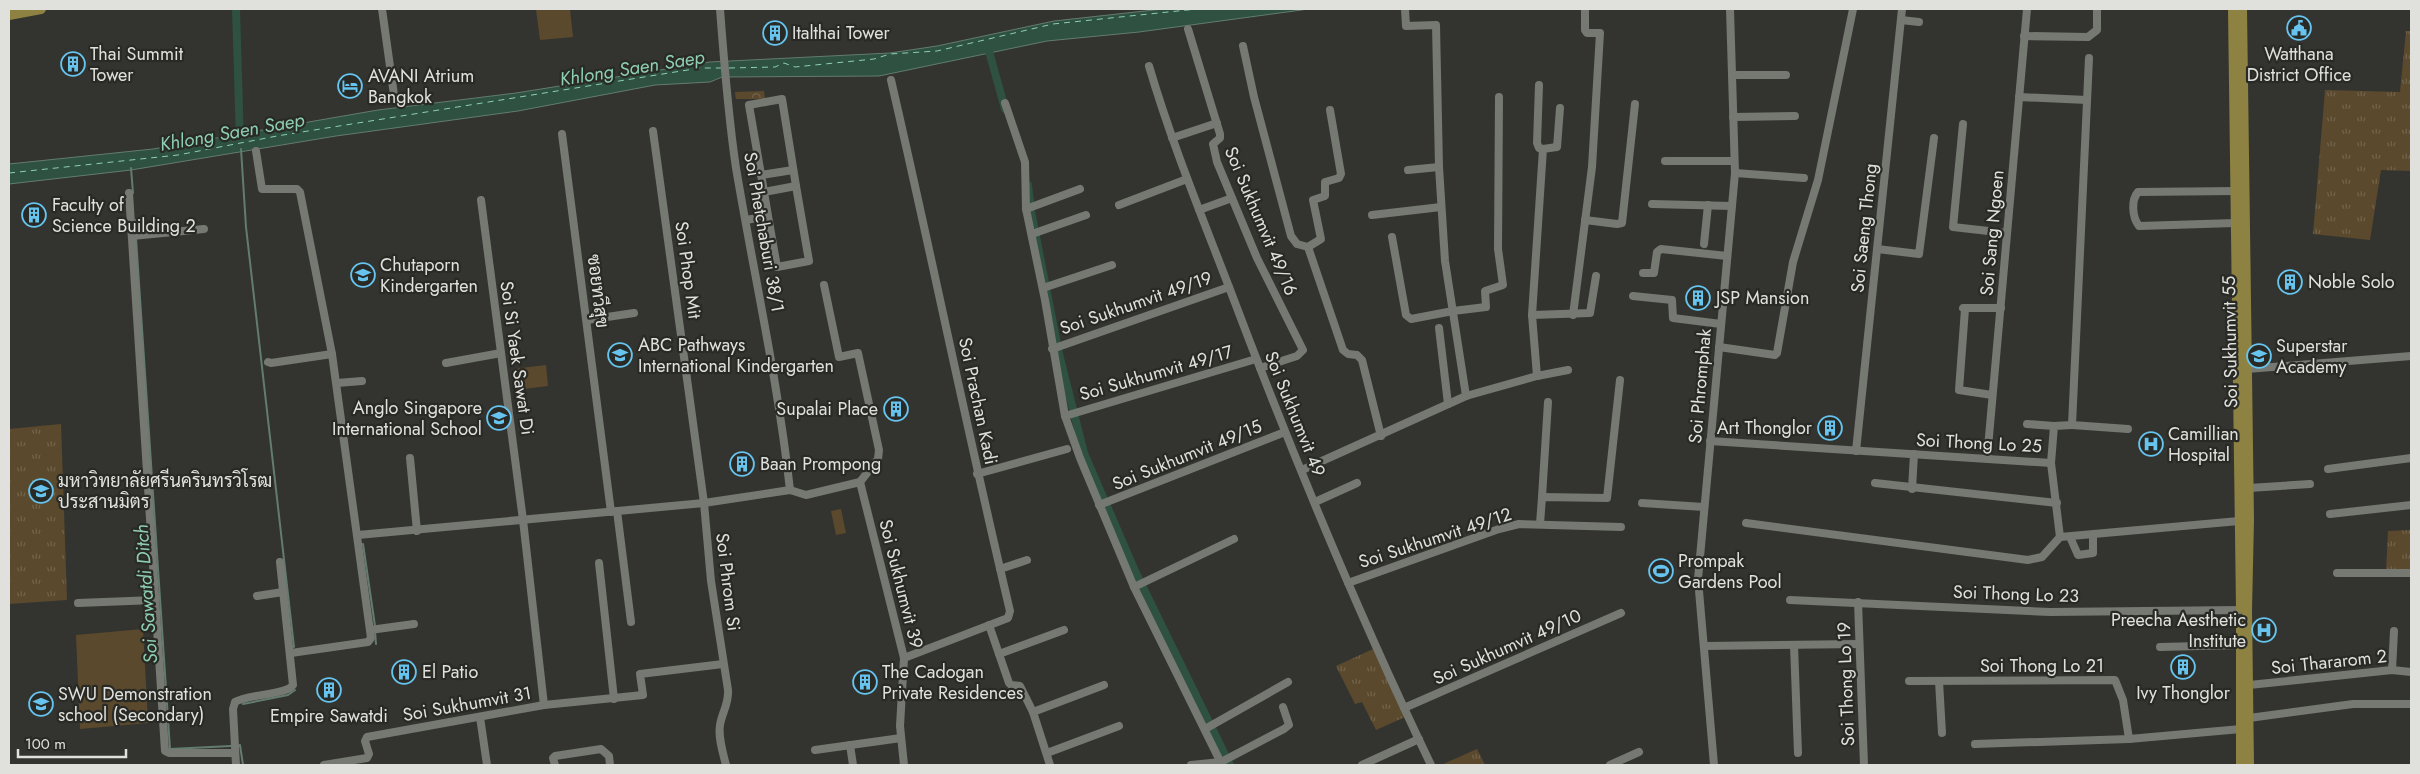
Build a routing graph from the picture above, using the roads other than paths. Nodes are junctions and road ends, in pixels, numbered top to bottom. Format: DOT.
graph roads {
  1 [pos="41,9"];
  2 [pos="382,9"];
  3 [pos="720,9"];
  4 [pos="1405,9"];
  5 [pos="1585,9"];
  6 [pos="1730,9"];
  7 [pos="1853,9"];
  8 [pos="1902,9"];
  9 [pos="2027,9"];
  10 [pos="2097,9"];
  11 [pos="2228,9"];
  12 [pos="2233,9"];
  13 [pos="2242,9"];
  14 [pos="2249,9"];
  15 [pos="9,15"];
  16 [pos="1901,20"];
  17 [pos="1918,22"];
  18 [pos="1188,28"];
  19 [pos="2024,36"];
  20 [pos="1243,46"];
  21 [pos="2239,46"];
  22 [pos="2089,58"];
  23 [pos="1149,66"];
  24 [pos="1732,75"];
  25 [pos="1786,75"];
  26 [pos="891,80"];
  27 [pos="1539,85"];
  28 [pos="394,95"];
  29 [pos="2019,96"];
  30 [pos="1499,97"];
  31 [pos="2087,100"];
  32 [pos="1005,103"];
  33 [pos="1635,104"];
  34 [pos="1560,108"];
  35 [pos="1330,110"];
  36 [pos="1795,116"];
  37 [pos="1733,117"];
  38 [pos="1217,123"];
  39 [pos="1963,124"];
  40 [pos="653,131"];
  41 [pos="562,134"];
  42 [pos="1172,138"];
  43 [pos="1934,138"];
  44 [pos="1543,149"];
  45 [pos="256,152"];
  46 [pos="1665,161"];
  47 [pos="1734,161"];
  48 [pos="1439,167"];
  49 [pos="793,170"];
  50 [pos="1408,170"];
  51 [pos="1735,173"];
  52 [pos="761,175"];
  53 [pos="1804,178"];
  54 [pos="1187,179"];
  55 [pos="796,186"];
  56 [pos="1080,189"];
  57 [pos="2235,191"];
  58 [pos="764,192"];
  59 [pos="129,193"];
  60 [pos="1232,198"];
  61 [pos="481,200"];
  62 [pos="1652,204"];
  63 [pos="1119,205"];
  64 [pos="1708,205"];
  65 [pos="1732,206"];
  66 [pos="1441,207"];
  67 [pos="1026,209"];
  68 [pos="1199,210"];
  69 [pos="1086,215"];
  70 [pos="1372,215"];
  71 [pos="768,216"];
  72 [pos="746,220"];
  73 [pos="1585,220"];
  74 [pos="2235,224"];
  75 [pos="204,229"];
  76 [pos="2006,233"];
  77 [pos="1032,234"];
  78 [pos="135,236"];
  79 [pos="1392,237"];
  80 [pos="1704,244"];
  81 [pos="1308,247"];
  82 [pos="1877,249"];
  83 [pos="1727,256"];
  84 [pos="1112,265"];
  85 [pos="1643,273"];
  86 [pos="1596,276"];
  87 [pos="824,285"];
  88 [pos="1229,287"];
  89 [pos="1042,288"];
  90 [pos="1633,296"];
  91 [pos="2001,308"];
  92 [pos="1453,311"];
  93 [pos="634,313"];
  94 [pos="1532,315"];
  95 [pos="1573,315"];
  96 [pos="586,320"];
  97 [pos="1721,324"];
  98 [pos="1439,328"];
  99 [pos="1719,347"];
  100 [pos="1052,348"];
  101 [pos="501,353"];
  102 [pos="332,354"];
  103 [pos="2411,356"];
  104 [pos="1256,359"];
  105 [pos="268,362"];
  106 [pos="446,363"];
  107 [pos="1260,368"];
  108 [pos="2247,369"];
  109 [pos="1568,370"];
  110 [pos="1537,376"];
  111 [pos="1620,380"];
  112 [pos="362,381"];
  113 [pos="337,383"];
  114 [pos="1992,395"];
  115 [pos="1466,396"];
  116 [pos="1548,402"];
  117 [pos="1448,404"];
  118 [pos="1065,416"];
  119 [pos="2027,424"];
  120 [pos="2242,424"];
  121 [pos="2072,425"];
  122 [pos="2054,426"];
  123 [pos="2128,429"];
  124 [pos="1285,432"];
  125 [pos="1380,436"];
  126 [pos="1710,441"];
  127 [pos="1068,449"];
  128 [pos="1856,451"];
  129 [pos="1914,454"];
  130 [pos="410,458"];
  131 [pos="2411,458"];
  132 [pos="1987,459"];
  133 [pos="2050,463"];
  134 [pos="2328,469"];
  135 [pos="1302,470"];
  136 [pos="978,474"];
  137 [pos="860,482"];
  138 [pos="1358,483"];
  139 [pos="1875,483"];
  140 [pos="2310,484"];
  141 [pos="2249,488"];
  142 [pos="1912,489"];
  143 [pos="790,490"];
  144 [pos="1542,497"];
  145 [pos="1315,502"];
  146 [pos="704,503"];
  147 [pos="1642,503"];
  148 [pos="2057,503"];
  149 [pos="1099,505"];
  150 [pos="2411,505"];
  151 [pos="1704,507"];
  152 [pos="614,512"];
  153 [pos="2330,514"];
  154 [pos="523,520"];
  155 [pos="2244,520"];
  156 [pos="1746,523"];
  157 [pos="1540,524"];
  158 [pos="1621,527"];
  159 [pos="417,531"];
  160 [pos="358,535"];
  161 [pos="2093,535"];
  162 [pos="2070,537"];
  163 [pos="2060,538"];
  164 [pos="1234,540"];
  165 [pos="1027,560"];
  166 [pos="280,562"];
  167 [pos="599,563"];
  168 [pos="1000,569"];
  169 [pos="2337,573"];
  170 [pos="2411,573"];
  171 [pos="1348,582"];
  172 [pos="1134,587"];
  173 [pos="283,592"];
  174 [pos="257,596"];
  175 [pos="155,600"];
  176 [pos="1790,600"];
  177 [pos="1858,602"];
  178 [pos="78,603"];
  179 [pos="2244,610"];
  180 [pos="1622,613"];
  181 [pos="631,622"];
  182 [pos="414,624"];
  183 [pos="989,625"];
  184 [pos="373,629"];
  185 [pos="1064,630"];
  186 [pos="2394,631"];
  187 [pos="1859,644"];
  188 [pos="1794,645"];
  189 [pos="2241,645"];
  190 [pos="1705,646"];
  191 [pos="2160,647"];
  192 [pos="291,653"];
  193 [pos="999,654"];
  194 [pos="904,658"];
  195 [pos="724,664"];
  196 [pos="2392,670"];
  197 [pos="2411,672"];
  198 [pos="1909,681"];
  199 [pos="1939,681"];
  200 [pos="1288,682"];
  201 [pos="1104,685"];
  202 [pos="2245,685"];
  203 [pos="614,699"];
  204 [pos="2411,704"];
  205 [pos="544,705"];
  206 [pos="1283,707"];
  207 [pos="1404,708"];
  208 [pos="1033,712"];
  209 [pos="480,717"];
  210 [pos="2246,725"];
  211 [pos="1119,726"];
  212 [pos="1205,729"];
  213 [pos="1942,733"];
  214 [pos="901,738"];
  215 [pos="1419,739"];
  216 [pos="2129,739"];
  217 [pos="1975,744"];
  218 [pos="850,745"];
  219 [pos="815,750"];
  220 [pos="1639,752"];
  221 [pos="234,753"];
  222 [pos="1046,753"];
  223 [pos="1798,753"];
  224 [pos="369,756"];
  225 [pos="1222,764"];
  226 [pos="236,765"];
  227 [pos="324,765"];
  228 [pos="371,765"];
  229 [pos="486,765"];
  230 [pos="554,765"];
  231 [pos="610,765"];
  232 [pos="726,765"];
  233 [pos="853,765"];
  234 [pos="904,765"];
  235 [pos="1050,765"];
  236 [pos="1191,765"];
  237 [pos="1362,765"];
  238 [pos="1431,765"];
  239 [pos="1610,765"];
  240 [pos="1714,765"];
  241 [pos="1864,765"];
  242 [pos="2241,765"];
  243 [pos="2249,765"];
  1 -- 15 [label="main road"];
  2 -- 28 [label="street"];
  3 -- 72 [label="street, Soi Phetchaburi 38/1"];
  4 -- 48 [label="street"];
  5 -- 73 [label="street"];
  6 -- 24 [label="street, Soi Phromphak"];
  7 -- 99 [label="street"];
  8 -- 16 [label="street, Soi Saeng Thong"];
  9 -- 19 [label="street, Soi Sang Ngoen"];
  10 -- 19 [label="street"];
  11 -- 21 [label="main road"];
  12 -- 21 [label="main road, Soi Sukhumvit 55"];
  13 -- 21 [label="main road, Soi Sukhumvit 55"];
  14 -- 21 [label="main road"];
  16 -- 17 [label="street"];
  16 -- 82 [label="street, Soi Saeng Thong"];
  18 -- 38 [label="street, Soi Sukhumvit 49/16"];
  19 -- 29 [label="street, Soi Sang Ngoen"];
  20 -- 81 [label="street"];
  21 -- 57 [label="main road, Soi Sukhumvit 55"];
  21 -- 108 [label="main road, Soi Sukhumvit 55"];
  22 -- 31 [label="street"];
  23 -- 42 [label="street, Soi Sukhumvit 49"];
  24 -- 25 [label="street"];
  24 -- 37 [label="street, Soi Phromphak"];
  26 -- 136 [label="street, Soi Prachan Kadi"];
  27 -- 44 [label="street"];
  29 -- 31 [label="street"];
  29 -- 76 [label="street, Soi Sang Ngoen"];
  30 -- 92 [label="street"];
  31 -- 121 [label="street"];
  32 -- 67 [label="street"];
  33 -- 73 [label="street"];
  34 -- 44 [label="street"];
  35 -- 81 [label="street"];
  36 -- 37 [label="street"];
  37 -- 47 [label="street, Soi Phromphak"];
  38 -- 42 [label="street"];
  38 -- 60 [label="street, Soi Sukhumvit 49/16"];
  39 -- 76 [label="street"];
  40 -- 146 [label="street, Soi Phop Mit"];
  41 -- 96 [label="street, ซอยทวีสุข"];
  42 -- 54 [label="street, Soi Sukhumvit 49"];
  43 -- 82 [label="street"];
  44 -- 94 [label="street"];
  45 -- 102 [label="street"];
  46 -- 47 [label="street"];
  47 -- 51 [label="street, Soi Phromphak"];
  48 -- 50 [label="street"];
  48 -- 66 [label="street"];
  49 -- 52 [label="street"];
  49 -- 52 [label="street"];
  49 -- 55 [label="street"];
  51 -- 53 [label="street"];
  51 -- 65 [label="street, Soi Phromphak"];
  52 -- 58 [label="street"];
  54 -- 63 [label="street"];
  54 -- 68 [label="street, Soi Sukhumvit 49"];
  55 -- 58 [label="street"];
  55 -- 71 [label="street"];
  56 -- 67 [label="street"];
  57 -- 74 [label="main road, Soi Sukhumvit 55"];
  57 -- 74 [label="street"];
  58 -- 71 [label="street"];
  59 -- 78 [label="street"];
  60 -- 68 [label="street"];
  60 -- 107 [label="street, Soi Sukhumvit 49/16"];
  61 -- 101 [label="street, Soi Si Yaek Sawat Di"];
  62 -- 64 [label="street"];
  64 -- 65 [label="street"];
  64 -- 80 [label="street"];
  65 -- 83 [label="street, Soi Phromphak"];
  66 -- 70 [label="street"];
  66 -- 92 [label="street"];
  67 -- 77 [label="street"];
  68 -- 88 [label="street, Soi Sukhumvit 49"];
  69 -- 77 [label="street"];
  71 -- 72 [label="street"];
  72 -- 143 [label="street, Soi Phetchaburi 38/1"];
  73 -- 95 [label="street"];
  74 -- 120 [label="main road, Soi Sukhumvit 55"];
  75 -- 78 [label="street"];
  76 -- 91 [label="street, Soi Sang Ngoen"];
  77 -- 89 [label="street"];
  78 -- 175 [label="street"];
  79 -- 92 [label="street"];
  81 -- 125 [label="street"];
  82 -- 128 [label="street, Soi Saeng Thong"];
  83 -- 85 [label="street"];
  83 -- 97 [label="street, Soi Phromphak"];
  84 -- 89 [label="street"];
  86 -- 95 [label="street"];
  87 -- 137 [label="street"];
  88 -- 100 [label="street, Soi Sukhumvit 49/19"];
  88 -- 104 [label="street, Soi Sukhumvit 49"];
  89 -- 100 [label="street"];
  90 -- 97 [label="street"];
  91 -- 114 [label="street, Soi Sang Ngoen"];
  91 -- 114 [label="street"];
  92 -- 115 [label="street"];
  93 -- 96 [label="street"];
  94 -- 95 [label="street"];
  94 -- 110 [label="street"];
  96 -- 152 [label="street, ซอยทวีสุข"];
  97 -- 99 [label="street, Soi Phromphak"];
  98 -- 117 [label="street"];
  99 -- 126 [label="street, Soi Phromphak"];
  100 -- 118 [label="street"];
  101 -- 106 [label="street"];
  101 -- 154 [label="street, Soi Si Yaek Sawat Di"];
  102 -- 105 [label="street"];
  102 -- 113 [label="street"];
  103 -- 108 [label="street"];
  104 -- 107 [label="street, Soi Sukhumvit 49"];
  104 -- 118 [label="street, Soi Sukhumvit 49/17"];
  107 -- 124 [label="street, Soi Sukhumvit 49"];
  108 -- 120 [label="main road, Soi Sukhumvit 55"];
  109 -- 110 [label="street"];
  110 -- 115 [label="street"];
  111 -- 144 [label="street"];
  112 -- 113 [label="street"];
  113 -- 160 [label="street"];
  114 -- 132 [label="street, Soi Sang Ngoen"];
  115 -- 117 [label="street"];
  116 -- 144 [label="street"];
  117 -- 125 [label="street"];
  118 -- 149 [label="street"];
  119 -- 122 [label="street"];
  120 -- 141 [label="main road, Soi Sukhumvit 55"];
  120 -- 155 [label="main road, Soi Sukhumvit 55"];
  121 -- 122 [label="street"];
  121 -- 123 [label="street"];
  122 -- 133 [label="street"];
  124 -- 135 [label="street, Soi Sukhumvit 49"];
  124 -- 149 [label="street, Soi Sukhumvit 49/15"];
  125 -- 135 [label="street"];
  126 -- 128 [label="street, Soi Thong Lo 25"];
  126 -- 151 [label="street, Soi Phromphak"];
  127 -- 136 [label="street"];
  128 -- 129 [label="street, Soi Thong Lo 25"];
  129 -- 132 [label="street, Soi Thong Lo 25"];
  129 -- 142 [label="street"];
  130 -- 159 [label="street"];
  131 -- 134 [label="street"];
  132 -- 133 [label="street, Soi Thong Lo 25"];
  133 -- 148 [label="street, Soi Thong Lo 25"];
  135 -- 145 [label="street, Soi Sukhumvit 49"];
  136 -- 168 [label="street, Soi Prachan Kadi"];
  137 -- 143 [label="street"];
  137 -- 194 [label="street, Soi Sukhumvit 39"];
  138 -- 145 [label="street"];
  139 -- 142 [label="street"];
  140 -- 141 [label="street"];
  141 -- 155 [label="main road, Soi Sukhumvit 55"];
  142 -- 148 [label="street"];
  143 -- 146 [label="street"];
  144 -- 157 [label="street"];
  145 -- 171 [label="street, Soi Sukhumvit 49"];
  146 -- 152 [label="street"];
  146 -- 195 [label="street, Soi Phrom Si"];
  147 -- 151 [label="street"];
  148 -- 163 [label="street, Soi Thong Lo 25"];
  149 -- 172 [label="street"];
  150 -- 153 [label="street"];
  151 -- 190 [label="street, Soi Phromphak"];
  152 -- 154 [label="street"];
  152 -- 181 [label="street, ซอยทวีสุข"];
  154 -- 159 [label="street"];
  154 -- 205 [label="street, Soi Sukhumvit 31"];
  155 -- 161 [label="street"];
  155 -- 179 [label="main road, Soi Sukhumvit 55"];
  156 -- 163 [label="street"];
  157 -- 158 [label="street, Soi Sukhumvit 49/12"];
  157 -- 171 [label="street, Soi Sukhumvit 49/12"];
  159 -- 160 [label="street"];
  160 -- 184 [label="street"];
  161 -- 162 [label="street"];
  161 -- 162 [label="street"];
  162 -- 163 [label="street"];
  164 -- 172 [label="street"];
  165 -- 168 [label="street"];
  166 -- 173 [label="street"];
  167 -- 203 [label="street"];
  168 -- 183 [label="street, Soi Prachan Kadi"];
  169 -- 170 [label="street"];
  171 -- 207 [label="street, Soi Sukhumvit 49"];
  172 -- 212 [label="street"];
  173 -- 174 [label="street"];
  173 -- 192 [label="street"];
  175 -- 178 [label="street"];
  175 -- 221 [label="street"];
  176 -- 177 [label="street, Soi Thong Lo 23"];
  177 -- 179 [label="street, Soi Thong Lo 23"];
  177 -- 187 [label="street, Soi Thong Lo 19"];
  179 -- 189 [label="main road, Soi Sukhumvit 55"];
  179 -- 202 [label="main road, Soi Sukhumvit 55"];
  180 -- 207 [label="street, Soi Sukhumvit 49/10"];
  182 -- 184 [label="street"];
  183 -- 193 [label="street"];
  183 -- 194 [label="street, Soi Prachan Kadi"];
  184 -- 192 [label="street"];
  185 -- 193 [label="street"];
  186 -- 196 [label="street"];
  187 -- 188 [label="street"];
  187 -- 241 [label="street, Soi Thong Lo 19"];
  188 -- 190 [label="street"];
  188 -- 223 [label="street"];
  189 -- 191 [label="street"];
  189 -- 202 [label="main road, Soi Sukhumvit 55"];
  190 -- 240 [label="street, Soi Phromphak"];
  192 -- 221 [label="street"];
  193 -- 208 [label="street"];
  194 -- 214 [label="street, Soi Sukhumvit 39"];
  195 -- 203 [label="street"];
  195 -- 232 [label="street, Soi Phrom Si"];
  196 -- 197 [label="street, Soi Thararom 2"];
  196 -- 202 [label="street, Soi Thararom 2"];
  198 -- 199 [label="street, Soi Thong Lo 21"];
  199 -- 213 [label="street"];
  199 -- 216 [label="street, Soi Thong Lo 21"];
  200 -- 212 [label="street"];
  201 -- 208 [label="street"];
  202 -- 210 [label="main road, Soi Sukhumvit 55"];
  203 -- 205 [label="street"];
  204 -- 210 [label="street"];
  205 -- 209 [label="street, Soi Sukhumvit 31"];
  206 -- 225 [label="street"];
  207 -- 215 [label="street, Soi Sukhumvit 49"];
  208 -- 222 [label="street"];
  209 -- 224 [label="street, Soi Sukhumvit 31"];
  209 -- 229 [label="street"];
  210 -- 216 [label="street"];
  210 -- 242 [label="main road, Soi Sukhumvit 55"];
  210 -- 243 [label="main road, Soi Sukhumvit 55"];
  211 -- 222 [label="street"];
  212 -- 225 [label="street"];
  214 -- 218 [label="street"];
  214 -- 234 [label="street, Soi Sukhumvit 39"];
  215 -- 237 [label="street"];
  215 -- 238 [label="street, Soi Sukhumvit 49"];
  216 -- 217 [label="street"];
  218 -- 219 [label="street"];
  218 -- 233 [label="street"];
  220 -- 239 [label="street"];
  221 -- 226 [label="street"];
  222 -- 235 [label="street"];
  224 -- 227 [label="street"];
  224 -- 228 [label="street"];
  225 -- 236 [label="street"];
  230 -- 231 [label="street"];
}
